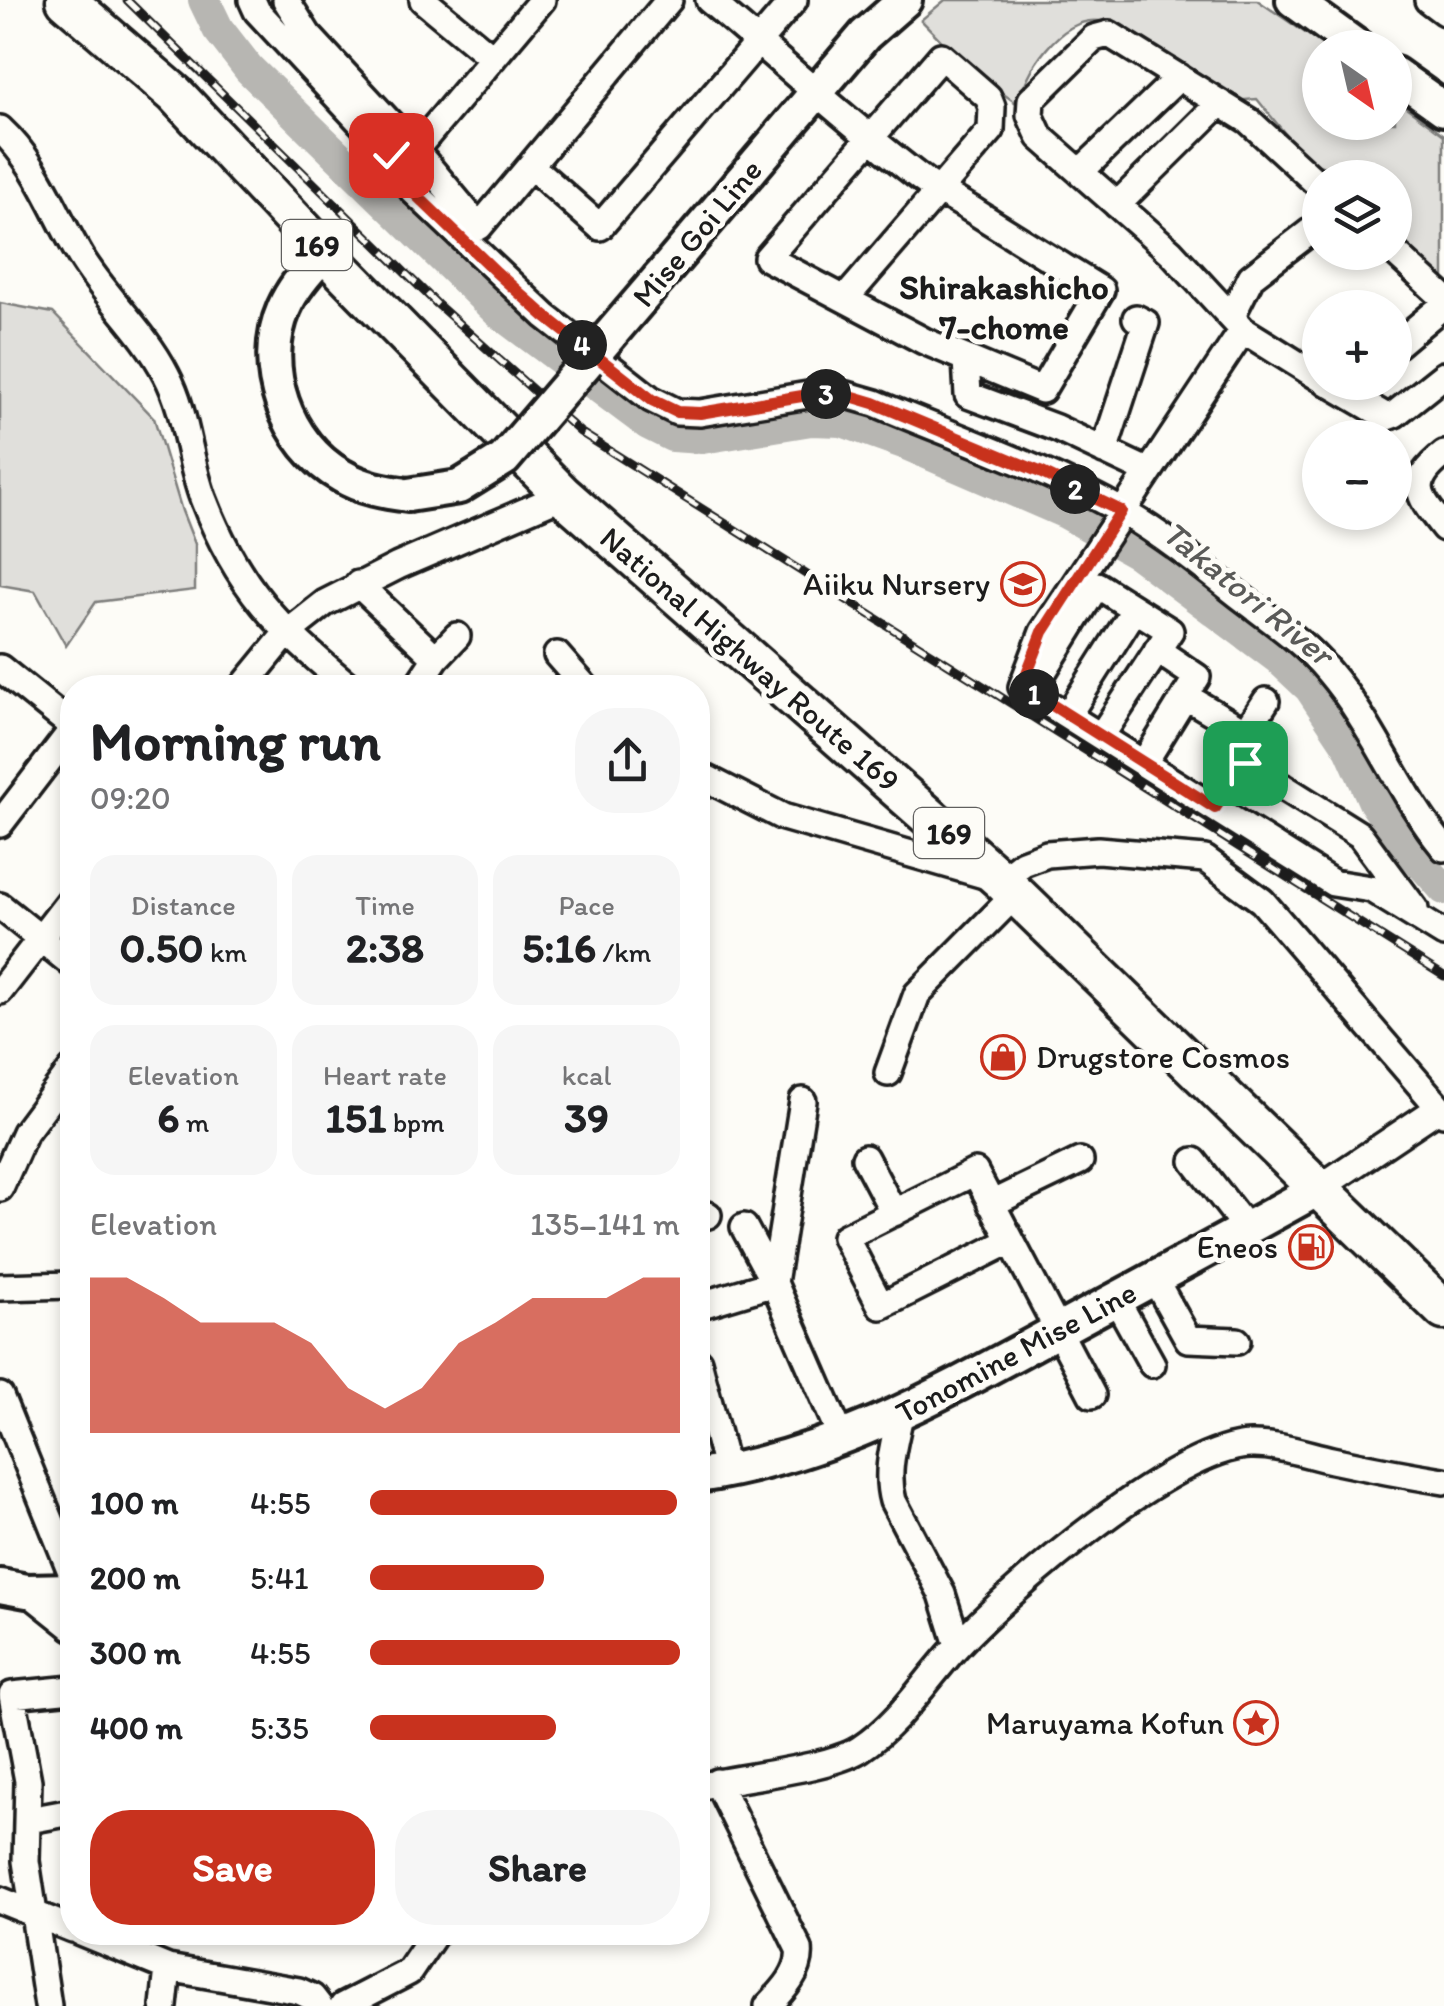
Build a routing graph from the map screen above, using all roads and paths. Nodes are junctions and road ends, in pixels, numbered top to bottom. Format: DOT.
graph roads {
  1 [pos="66,0"];
  2 [pos="252,0"];
  3 [pos="286,0"];
  4 [pos="423,0"];
  5 [pos="542,0"];
  6 [pos="669,0"];
  7 [pos="709,0"];
  8 [pos="794,0"];
  9 [pos="905,0"];
  10 [pos="1293,0"];
  11 [pos="1428,0"];
  12 [pos="1444,12"];
  13 [pos="1334,30"];
  14 [pos="759,42"];
  15 [pos="493,58"];
  16 [pos="1179,78"];
  17 [pos="1412,86"];
  18 [pos="817,90"];
  19 [pos="1220,103"];
  20 [pos="1444,109"];
  21 [pos="0,129"];
  22 [pos="872,137"];
  23 [pos="415,150"];
  24 [pos="531,166"];
  25 [pos="1302,170"];
  26 [pos="1080,172"];
  27 [pos="940,190"];
  28 [pos="1117,204"];
  29 [pos="1302,238"];
  30 [pos="325,253"];
  31 [pos="1412,270"];
  32 [pos="845,299"];
  33 [pos="1444,301"];
  34 [pos="1136,318"];
  35 [pos="1237,324"];
  36 [pos="1412,330"];
  37 [pos="966,359"];
  38 [pos="1302,364"];
  39 [pos="1444,375"];
  40 [pos="1360,400"];
  41 [pos="1104,451"];
  42 [pos="1444,454"];
  43 [pos="1149,472"];
  44 [pos="563,495"];
  45 [pos="1120,514"];
  46 [pos="1444,528"];
  47 [pos="358,584"];
  48 [pos="1135,609"];
  49 [pos="287,634"];
  50 [pos="456,636"];
  51 [pos="1157,650"];
  52 [pos="557,655"];
  53 [pos="436,658"];
  54 [pos="0,668"];
  55 [pos="253,675"];
  56 [pos="336,675"];
  57 [pos="425,675"];
  58 [pos="575,675"];
  59 [pos="1031,692"];
  60 [pos="1185,696"];
  61 [pos="1266,702"];
  62 [pos="1068,715"];
  63 [pos="60,718"];
  64 [pos="1246,732"];
  65 [pos="1101,736"];
  66 [pos="60,744"];
  67 [pos="1144,763"];
  68 [pos="1245,763"];
  69 [pos="710,780"];
  70 [pos="1409,801"];
  71 [pos="1215,808"];
  72 [pos="1444,822"];
  73 [pos="0,824"];
  74 [pos="1444,848"];
  75 [pos="1008,887"];
  76 [pos="0,906"];
  77 [pos="60,913"];
  78 [pos="1434,928"];
  79 [pos="41,938"];
  80 [pos="60,954"];
  81 [pos="0,991"];
  82 [pos="888,1073"];
  83 [pos="60,1085"];
  84 [pos="802,1101"];
  85 [pos="1441,1111"];
  86 [pos="866,1158"];
  87 [pos="1080,1161"];
  88 [pos="1194,1161"];
  89 [pos="0,1188"];
  90 [pos="1318,1188"];
  91 [pos="991,1204"];
  92 [pos="894,1213"];
  93 [pos="744,1227"];
  94 [pos="1246,1228"];
  95 [pos="1010,1241"];
  96 [pos="1154,1278"];
  97 [pos="774,1283"];
  98 [pos="60,1285"];
  99 [pos="0,1287"];
  100 [pos="1116,1299"];
  101 [pos="710,1302"];
  102 [pos="1444,1310"];
  103 [pos="1057,1331"];
  104 [pos="1237,1341"];
  105 [pos="1152,1364"];
  106 [pos="0,1396"];
  107 [pos="1092,1396"];
  108 [pos="900,1415"];
  109 [pos="842,1439"];
  110 [pos="712,1474"];
  111 [pos="1444,1481"];
  112 [pos="60,1544"];
  113 [pos="14,1588"];
  114 [pos="60,1590"];
  115 [pos="60,1619"];
  116 [pos="958,1645"];
  117 [pos="60,1690"];
  118 [pos="710,1784"];
  119 [pos="710,1790"];
  120 [pos="60,1814"];
  121 [pos="30,1820"];
  122 [pos="0,1900"];
  123 [pos="32,1913"];
  124 [pos="60,1925"];
  125 [pos="112,1945"];
  126 [pos="425,1945"];
  127 [pos="168,1968"];
  128 [pos="777,2003"];
  129 [pos="48,2006"];
  130 [pos="164,2006"];
  131 [pos="319,2006"];
  132 [pos="343,2006"];
  1 -- 30 [label="highway, National Highway Route 169 / 169"];
  2 -- 45 [label="street"];
  3 -- 23 [label="street"];
  4 -- 15 [label="street"];
  5 -- 15 [label="street"];
  6 -- 24 [label="street"];
  7 -- 14 [label="street"];
  8 -- 14 [label="street"];
  9 -- 18 [label="main road, Mise Goi Line"];
  10 -- 13 [label="main road"];
  11 -- 12 [label="street"];
  14 -- 18 [label="street"];
  14 -- 24 [label="street"];
  15 -- 23 [label="street"];
  16 -- 19 [label="street"];
  16 -- 26 [label="street"];
  16 -- 26 [label="street"];
  17 -- 20 [label="main road"];
  18 -- 22 [label="street"];
  18 -- 30 [label="main road, Mise Goi Line, bridge"];
  19 -- 25 [label="street"];
  19 -- 28 [label="street"];
  21 -- 49 [label="street"];
  22 -- 27 [label="street"];
  22 -- 27 [label="street"];
  22 -- 32 [label="street"];
  23 -- 24 [label="street"];
  26 -- 28 [label="street"];
  27 -- 32 [label="street"];
  27 -- 37 [label="street"];
  28 -- 35 [label="street"];
  29 -- 35 [label="street"];
  30 -- 44 [label="highway, National Highway Route 169 / 169"];
  31 -- 33 [label="street"];
  32 -- 37 [label="street"];
  33 -- 36 [label="street"];
  34 -- 41 [label="street"];
  35 -- 38 [label="street"];
  35 -- 43 [label="street"];
  37 -- 41 [label="street"];
  39 -- 40 [label="street"];
  41 -- 43 [label="street"];
  42 -- 46 [label="street"];
  43 -- 45 [label="street"];
  44 -- 47 [label="street"];
  44 -- 75 [label="highway, National Highway Route 169 / 169"];
  45 -- 59 [label="street"];
  45 -- 70 [label="street"];
  47 -- 49 [label="street"];
  47 -- 53 [label="street"];
  48 -- 51 [label="street"];
  48 -- 59 [label="street"];
  48 -- 62 [label="street"];
  49 -- 55 [label="street"];
  49 -- 56 [label="street"];
  50 -- 53 [label="street"];
  51 -- 60 [label="street"];
  51 -- 65 [label="street"];
  52 -- 58 [label="street"];
  53 -- 57 [label="street"];
  54 -- 63 [label="street"];
  59 -- 62 [label="street"];
  60 -- 64 [label="street"];
  60 -- 67 [label="street"];
  61 -- 64 [label="street"];
  62 -- 65 [label="street"];
  64 -- 68 [label="street"];
  65 -- 67 [label="street"];
  66 -- 73 [label="street"];
  67 -- 71 [label="street"];
  68 -- 71 [label="street"];
  68 -- 78 [label="street"];
  69 -- 75 [label="street"];
  70 -- 72 [label="street"];
  70 -- 74 [label="street"];
  71 -- 78 [label="street"];
  75 -- 82 [label="street"];
  75 -- 85 [label="street"];
  75 -- 90 [label="highway, National Highway Route 169 / 169"];
  76 -- 79 [label="street"];
  77 -- 79 [label="street"];
  79 -- 80 [label="street"];
  79 -- 81 [label="street"];
  83 -- 89 [label="street"];
  84 -- 97 [label="street"];
  85 -- 90 [label="street"];
  86 -- 92 [label="street"];
  87 -- 91 [label="street"];
  88 -- 94 [label="street"];
  90 -- 94 [label="main road, Tonomine Mise Line"];
  90 -- 102 [label="highway, National Highway Route 169 / 169"];
  91 -- 92 [label="street"];
  91 -- 95 [label="street"];
  92 -- 95 [label="street"];
  93 -- 97 [label="street"];
  94 -- 96 [label="main road, Tonomine Mise Line"];
  95 -- 103 [label="street"];
  96 -- 100 [label="main road, Tonomine Mise Line"];
  96 -- 104 [label="street"];
  97 -- 101 [label="street"];
  97 -- 109 [label="street"];
  98 -- 99 [label="street"];
  100 -- 103 [label="main road, Tonomine Mise Line"];
  100 -- 105 [label="street"];
  103 -- 107 [label="street"];
  103 -- 108 [label="main road, Tonomine Mise Line"];
  106 -- 112 [label="street"];
  108 -- 109 [label="main road, Tonomine Mise Line"];
  108 -- 116 [label="street"];
  109 -- 110 [label="main road, Tonomine Mise Line"];
  111 -- 116 [label="street"];
  113 -- 114 [label="main road"];
  113 -- 115 [label="street"];
  116 -- 118 [label="street"];
  117 -- 121 [label="street"];
  119 -- 128 [label="street"];
  120 -- 121 [label="street"];
  121 -- 123 [label="street"];
  122 -- 123 [label="street"];
  123 -- 124 [label="street"];
  123 -- 129 [label="street"];
  125 -- 127 [label="street"];
  126 -- 132 [label="street"];
  127 -- 130 [label="street"];
  127 -- 131 [label="street"];
}
